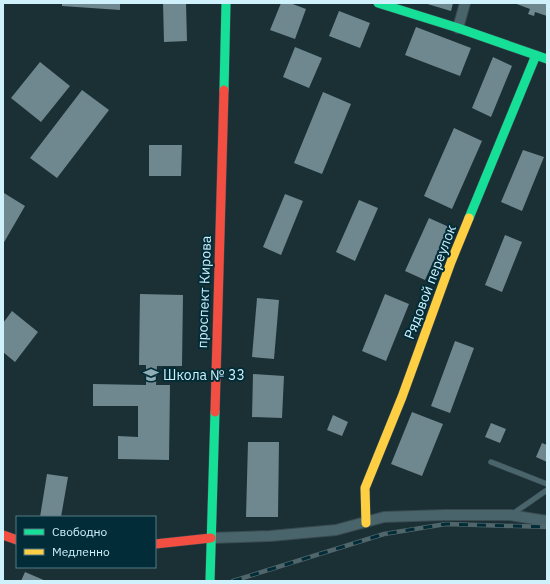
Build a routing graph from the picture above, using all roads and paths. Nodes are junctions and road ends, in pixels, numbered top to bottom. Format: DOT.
graph roads {
  1 [pos="226,3"];
  2 [pos="378,3"];
  3 [pos="465,3"];
  4 [pos="458,28"];
  5 [pos="536,54"];
  6 [pos="547,59"];
  7 [pos="491,462"];
  8 [pos="547,484"];
  9 [pos="547,490"];
  10 [pos="510,515"];
  11 [pos="547,521"];
  12 [pos="366,523"];
  13 [pos="3,535"];
  14 [pos="211,538"];
  15 [pos="16,540"];
  16 [pos="156,544"];
  17 [pos="210,581"];
  1 -- 14 [label="street, проспект Кирова"];
  2 -- 4 [label="street"];
  3 -- 4 [label="street"];
  4 -- 5 [label="street"];
  5 -- 6 [label="street"];
  5 -- 12 [label="street, Рядовой переулок"];
  7 -- 8 [label="lane"];
  9 -- 10 [label="lane"];
  10 -- 11 [label="street"];
  10 -- 12 [label="street"];
  12 -- 14 [label="street"];
  13 -- 15 [label="street"];
  14 -- 16 [label="street"];
  14 -- 17 [label="street, проспект Кирова"];
}
